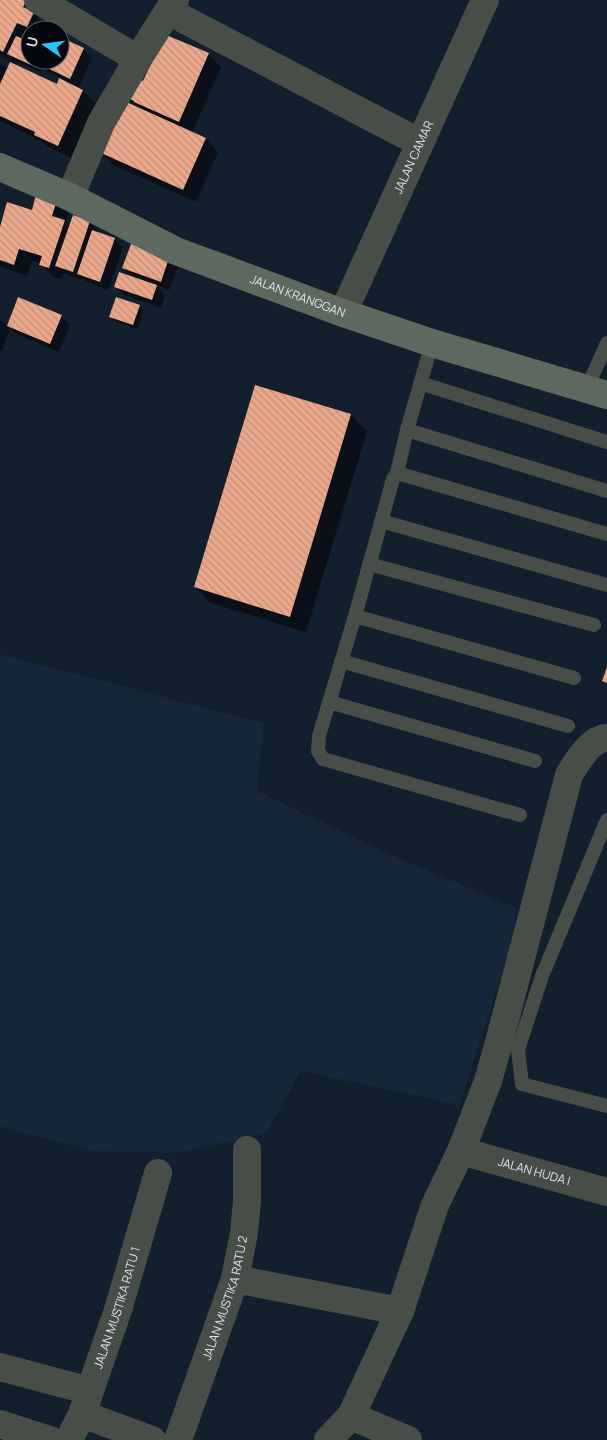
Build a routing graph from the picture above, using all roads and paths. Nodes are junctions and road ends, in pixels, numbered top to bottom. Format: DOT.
graph roads {
  1 [pos="38,0"];
  2 [pos="485,0"];
  3 [pos="171,6"];
  4 [pos="138,59"];
  5 [pos="407,136"];
  6 [pos="0,168"];
  7 [pos="70,197"];
  8 [pos="343,313"];
  9 [pos="607,342"];
  10 [pos="432,343"];
  11 [pos="420,384"];
  12 [pos="597,392"];
  13 [pos="406,430"];
  14 [pos="607,442"];
  15 [pos="397,473"];
  16 [pos="607,491"];
  17 [pos="381,522"];
  18 [pos="607,534"];
  19 [pos="370,564"];
  20 [pos="607,585"];
  21 [pos="355,616"];
  22 [pos="594,625"];
  23 [pos="341,661"];
  24 [pos="574,678"];
  25 [pos="329,702"];
  26 [pos="568,726"];
  27 [pos="607,738"];
  28 [pos="535,761"];
  29 [pos="520,815"];
  30 [pos="607,820"];
  31 [pos="607,1106"];
  32 [pos="247,1150"];
  33 [pos="461,1151"];
  34 [pos="158,1173"];
  35 [pos="607,1192"];
  36 [pos="235,1278"];
  37 [pos="400,1311"];
  38 [pos="0,1367"];
  39 [pos="86,1402"];
  40 [pos="351,1416"];
  41 [pos="0,1424"];
  42 [pos="50,1440"];
  43 [pos="69,1440"];
  44 [pos="152,1440"];
  45 [pos="178,1440"];
  46 [pos="328,1440"];
  47 [pos="408,1440"];
  1 -- 4 [label="street"];
  2 -- 8 [label="street, JALAN CAMAR"];
  3 -- 4 [label="street"];
  3 -- 5 [label="street"];
  4 -- 7 [label="street"];
  6 -- 7 [label="main road, JALAN KRANGGAN"];
  7 -- 8 [label="main road, JALAN KRANGGAN"];
  8 -- 10 [label="main road, JALAN KRANGGAN"];
  9 -- 12 [label="lane"];
  10 -- 11 [label="lane"];
  10 -- 12 [label="main road, JALAN KRANGGAN"];
  11 -- 13 [label="lane"];
  11 -- 14 [label="lane"];
  13 -- 15 [label="lane"];
  13 -- 16 [label="lane"];
  15 -- 17 [label="lane"];
  15 -- 18 [label="lane"];
  17 -- 19 [label="lane"];
  17 -- 20 [label="lane"];
  19 -- 21 [label="lane"];
  19 -- 22 [label="lane"];
  21 -- 23 [label="lane"];
  21 -- 24 [label="lane"];
  23 -- 25 [label="lane"];
  23 -- 26 [label="lane"];
  25 -- 28 [label="lane"];
  25 -- 29 [label="lane"];
  27 -- 33 [label="street"];
  30 -- 31 [label="lane"];
  32 -- 36 [label="street, JALAN MUSTIKA RATU 2"];
  33 -- 35 [label="street, JALAN HUDA I"];
  33 -- 37 [label="street"];
  34 -- 39 [label="street, JALAN MUSTIKA RATU 1"];
  36 -- 37 [label="street"];
  36 -- 45 [label="street, JALAN MUSTIKA RATU 2"];
  37 -- 40 [label="street"];
  38 -- 39 [label="street"];
  39 -- 43 [label="street, JALAN MUSTIKA RATU 1"];
  39 -- 44 [label="street"];
  40 -- 46 [label="street"];
  40 -- 47 [label="street"];
  41 -- 42 [label="street"];
}
